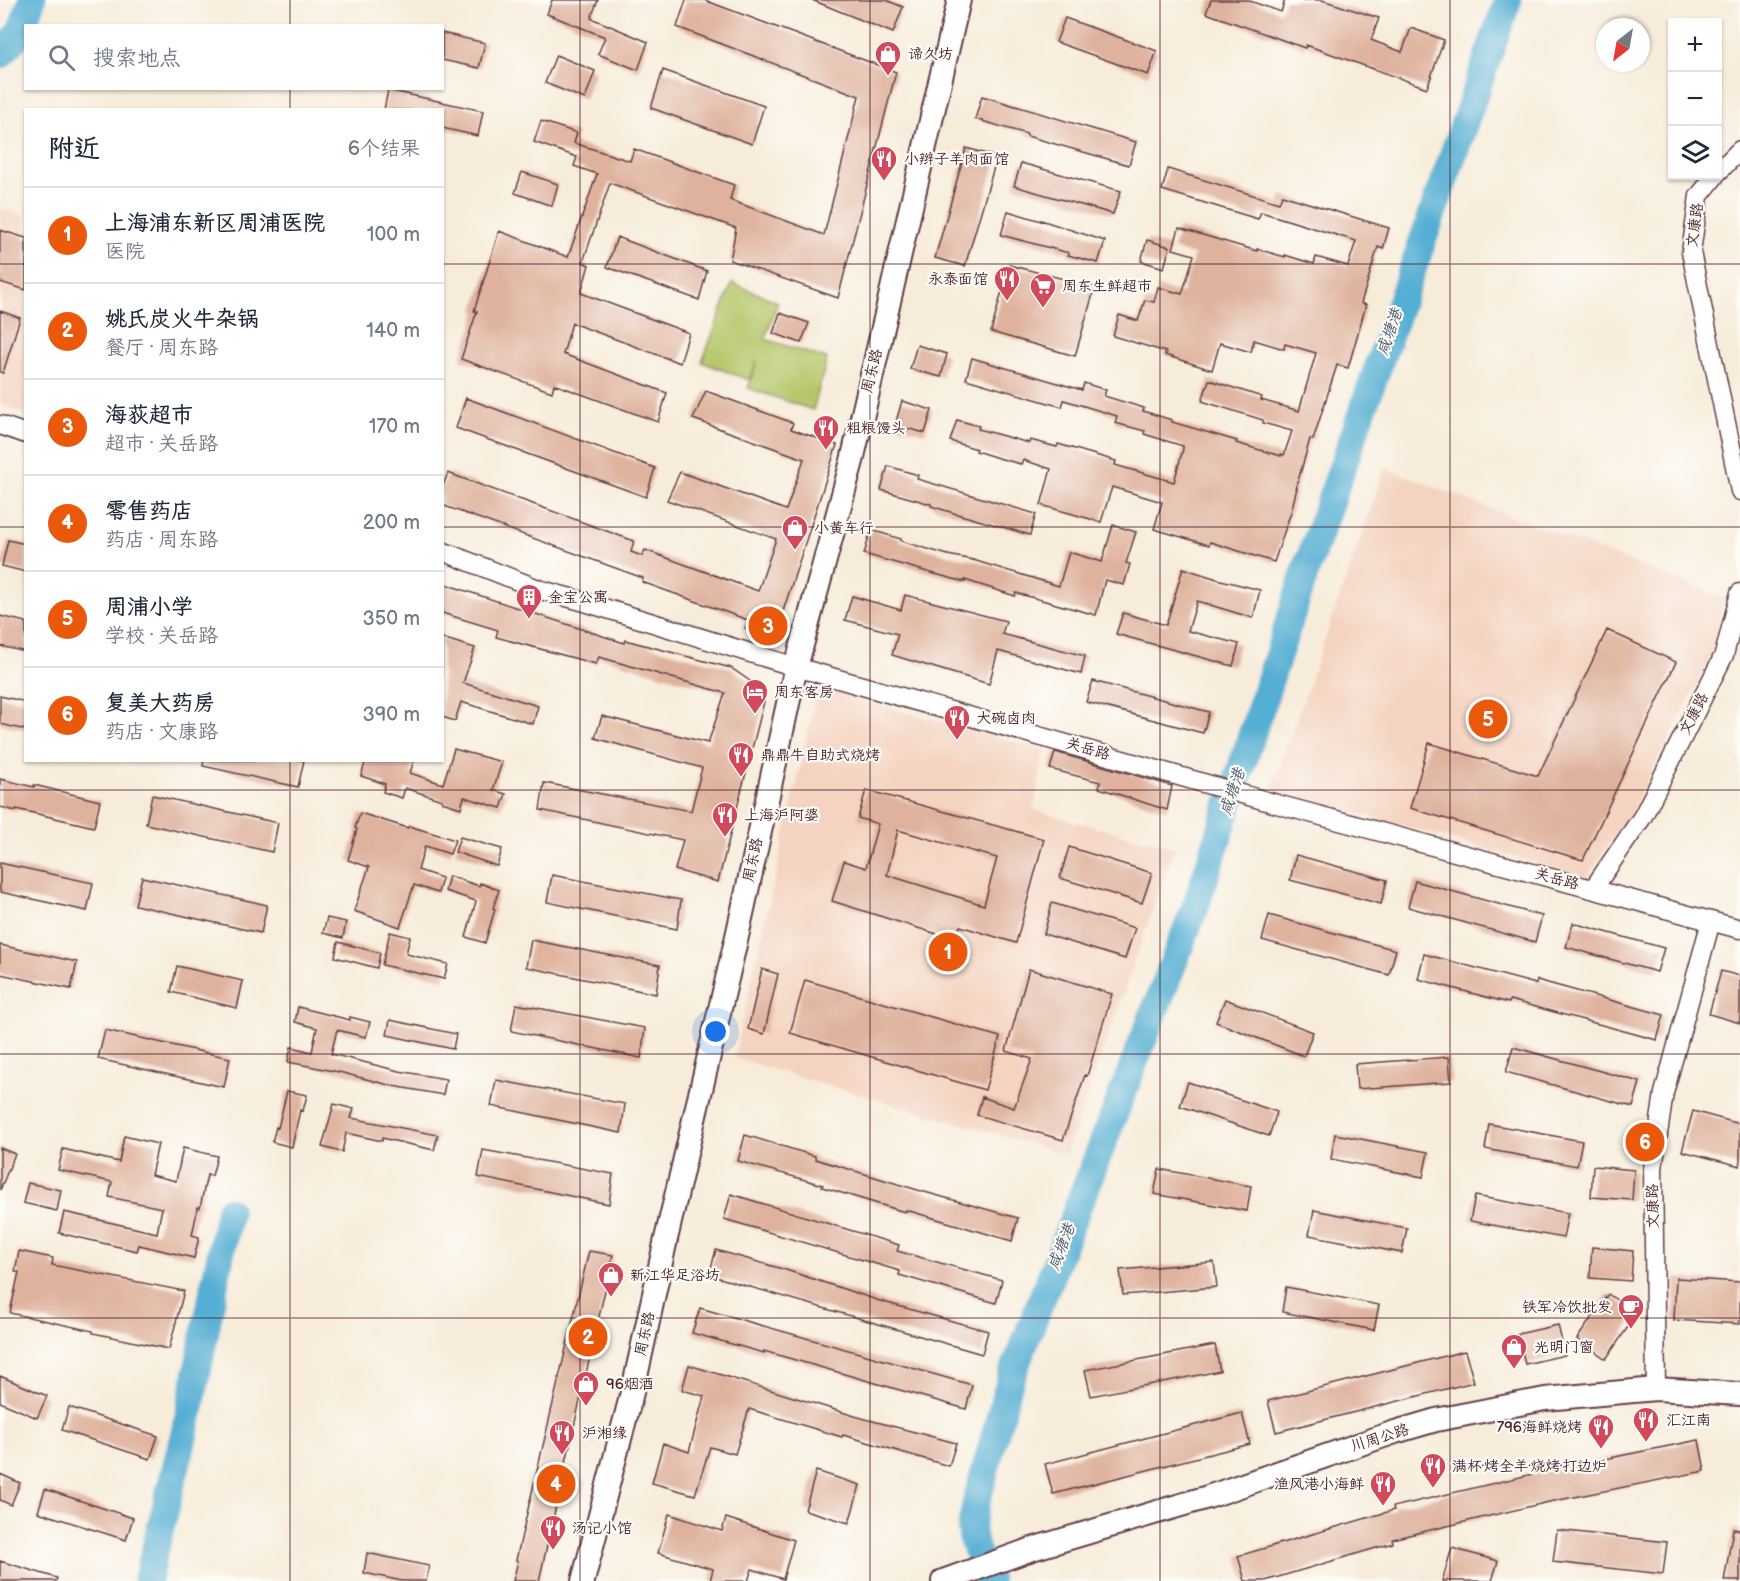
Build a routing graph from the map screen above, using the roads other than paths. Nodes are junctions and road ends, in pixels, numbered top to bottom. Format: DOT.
graph roads {
  1 [pos="959,0"];
  2 [pos="1740,150"];
  3 [pos="1722,168"];
  4 [pos="1711,180"];
  5 [pos="0,425"];
  6 [pos="24,433"];
  7 [pos="1740,491"];
  8 [pos="444,552"];
  9 [pos="1740,593"];
  10 [pos="796,667"];
  11 [pos="1593,889"];
  12 [pos="1711,921"];
  13 [pos="1740,929"];
  14 [pos="1656,1389"];
  15 [pos="1740,1394"];
  16 [pos="583,1581"];
  17 [pos="943,1581"];
  1 -- 10 [label="street, 周东路"];
  2 -- 3 [label="street, 文康路"];
  4 -- 7 [label="street, 文康路"];
  5 -- 6 [label="street"];
  8 -- 10 [label="street, 关岳路"];
  9 -- 11 [label="street, 文康路"];
  10 -- 11 [label="street, 关岳路"];
  10 -- 16 [label="street, 周东路"];
  11 -- 12 [label="street, 关岳路"];
  12 -- 13 [label="street, 关岳路"];
  12 -- 14 [label="street, 文康路"];
  14 -- 15 [label="street, 川周公路"];
  14 -- 17 [label="street, 川周公路"];
}
